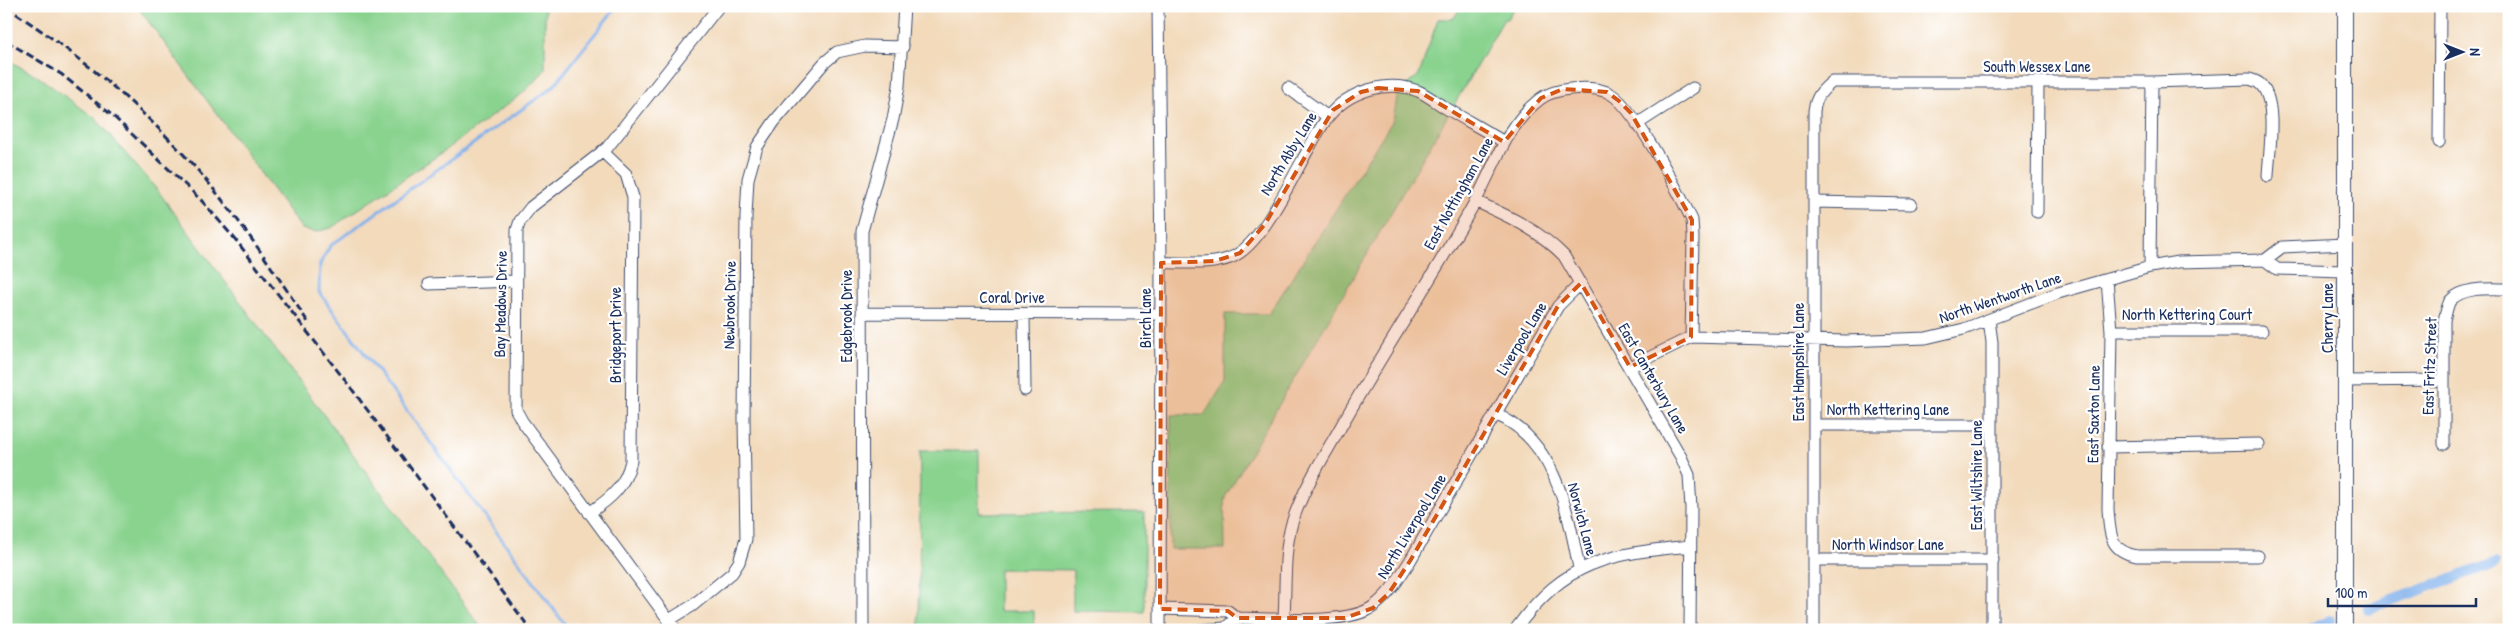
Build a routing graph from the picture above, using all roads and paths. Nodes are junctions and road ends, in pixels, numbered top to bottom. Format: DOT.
graph roads {
  1 [pos="719,6"];
  2 [pos="904,6"];
  3 [pos="1158,6"];
  4 [pos="2345,6"];
  5 [pos="2440,6"];
  6 [pos="903,47"];
  7 [pos="2038,82"];
  8 [pos="2152,82"];
  9 [pos="1288,88"];
  10 [pos="1693,88"];
  11 [pos="1818,95"];
  12 [pos="1328,117"];
  13 [pos="1637,124"];
  14 [pos="1504,142"];
  15 [pos="2439,142"];
  16 [pos="602,151"];
  17 [pos="2268,176"];
  18 [pos="1475,201"];
  19 [pos="1814,202"];
  20 [pos="1911,204"];
  21 [pos="2037,212"];
  22 [pos="2345,244"];
  23 [pos="2265,260"];
  24 [pos="1161,263"];
  25 [pos="2150,267"];
  26 [pos="2344,271"];
  27 [pos="2107,279"];
  28 [pos="516,281"];
  29 [pos="1581,283"];
  30 [pos="429,284"];
  31 [pos="2509,289"];
  32 [pos="863,313"];
  33 [pos="1024,314"];
  34 [pos="1161,314"];
  35 [pos="1989,320"];
  36 [pos="2262,330"];
  37 [pos="2111,331"];
  38 [pos="1691,337"];
  39 [pos="1814,340"];
  40 [pos="1630,367"];
  41 [pos="2444,380"];
  42 [pos="2344,381"];
  43 [pos="1024,390"];
  44 [pos="1495,414"];
  45 [pos="1814,425"];
  46 [pos="1992,425"];
  47 [pos="2259,444"];
  48 [pos="2444,444"];
  49 [pos="2108,446"];
  50 [pos="589,513"];
  51 [pos="1690,546"];
  52 [pos="2258,556"];
  53 [pos="1814,560"];
  54 [pos="1993,560"];
  55 [pos="1580,568"];
  56 [pos="1160,609"];
  57 [pos="1237,618"];
  58 [pos="1284,618"];
  59 [pos="1346,624"];
  60 [pos="672,625"];
  61 [pos="863,630"];
  62 [pos="1160,630"];
  63 [pos="1198,630"];
  64 [pos="1515,630"];
  65 [pos="1690,630"];
  66 [pos="1814,630"];
  67 [pos="1992,630"];
  68 [pos="2345,630"];
  1 -- 16 [label="street, Bay Meadows Drive"];
  2 -- 6 [label="street, Edgebrook Drive"];
  3 -- 24 [label="street, Birch Lane"];
  4 -- 22 [label="main road, Cherry Lane"];
  5 -- 15 [label="street"];
  6 -- 32 [label="street, Edgebrook Drive"];
  6 -- 60 [label="street, Newbrook Drive"];
  7 -- 8 [label="street, South Wessex Lane"];
  7 -- 11 [label="street, South Wessex Lane"];
  7 -- 21 [label="street"];
  8 -- 17 [label="street, South Wessex Lane"];
  8 -- 25 [label="street"];
  9 -- 12 [label="street"];
  10 -- 13 [label="street"];
  11 -- 19 [label="street, East Hampshire Lane"];
  12 -- 14 [label="street, North Abby Lane"];
  12 -- 24 [label="street, North Abby Lane"];
  13 -- 14 [label="street, East Nottingham Lane"];
  13 -- 38 [label="street, East Nottingham Lane"];
  14 -- 18 [label="street, East Nottingham Lane"];
  16 -- 28 [label="street, Bay Meadows Drive"];
  16 -- 50 [label="street, Bridgeport Drive"];
  18 -- 29 [label="street, East Canterbury Lane"];
  18 -- 58 [label="street, East Nottingham Lane"];
  19 -- 20 [label="street"];
  19 -- 39 [label="street, East Hampshire Lane"];
  22 -- 23 [label="street"];
  22 -- 26 [label="main road, Cherry Lane"];
  23 -- 25 [label="street, North Wentworth Lane"];
  23 -- 26 [label="street, North Wentworth Lane"];
  24 -- 34 [label="street, Birch Lane"];
  25 -- 27 [label="street, North Wentworth Lane"];
  26 -- 42 [label="main road, Cherry Lane"];
  27 -- 35 [label="street, North Wentworth Lane"];
  27 -- 37 [label="street, East Saxton Lane"];
  28 -- 30 [label="street"];
  28 -- 50 [label="street, Bay Meadows Drive"];
  29 -- 40 [label="street, East Canterbury Lane"];
  29 -- 44 [label="street, Liverpool Lane"];
  31 -- 41 [label="street, East Fritz Street"];
  32 -- 33 [label="street, Coral Drive"];
  32 -- 61 [label="street, Edgebrook Drive"];
  33 -- 34 [label="street, Coral Drive"];
  33 -- 43 [label="street"];
  34 -- 56 [label="street, Birch Lane"];
  35 -- 39 [label="street, North Wentworth Lane"];
  35 -- 46 [label="street, East Wiltshire Lane"];
  36 -- 37 [label="street, North Kettering Court"];
  37 -- 49 [label="street, East Saxton Lane"];
  38 -- 39 [label="street, North Wentworth Lane"];
  38 -- 40 [label="street, North Wentworth Lane"];
  39 -- 45 [label="street, East Hampshire Lane"];
  40 -- 51 [label="street, East Canterbury Lane"];
  41 -- 42 [label="street"];
  41 -- 48 [label="street, East Fritz Street"];
  42 -- 68 [label="main road, Cherry Lane"];
  44 -- 55 [label="street, Norwich Lane"];
  44 -- 59 [label="street, North Liverpool Lane"];
  45 -- 46 [label="street, North Kettering Lane"];
  45 -- 53 [label="street, East Hampshire Lane"];
  46 -- 54 [label="street, East Wiltshire Lane"];
  47 -- 49 [label="street"];
  49 -- 52 [label="street, East Saxton Lane"];
  50 -- 60 [label="street, Bay Meadows Drive"];
  51 -- 55 [label="street"];
  51 -- 65 [label="street, East Canterbury Lane"];
  53 -- 54 [label="street, North Windsor Lane"];
  53 -- 66 [label="street, East Hampshire Lane"];
  54 -- 67 [label="street, East Wiltshire Lane"];
  55 -- 64 [label="street"];
  56 -- 57 [label="street, North Liverpool Lane"];
  56 -- 62 [label="street, Birch Lane"];
  57 -- 58 [label="street, North Liverpool Lane"];
  57 -- 63 [label="street, North Liverpool Lane"];
  58 -- 59 [label="street, North Liverpool Lane"];
}
